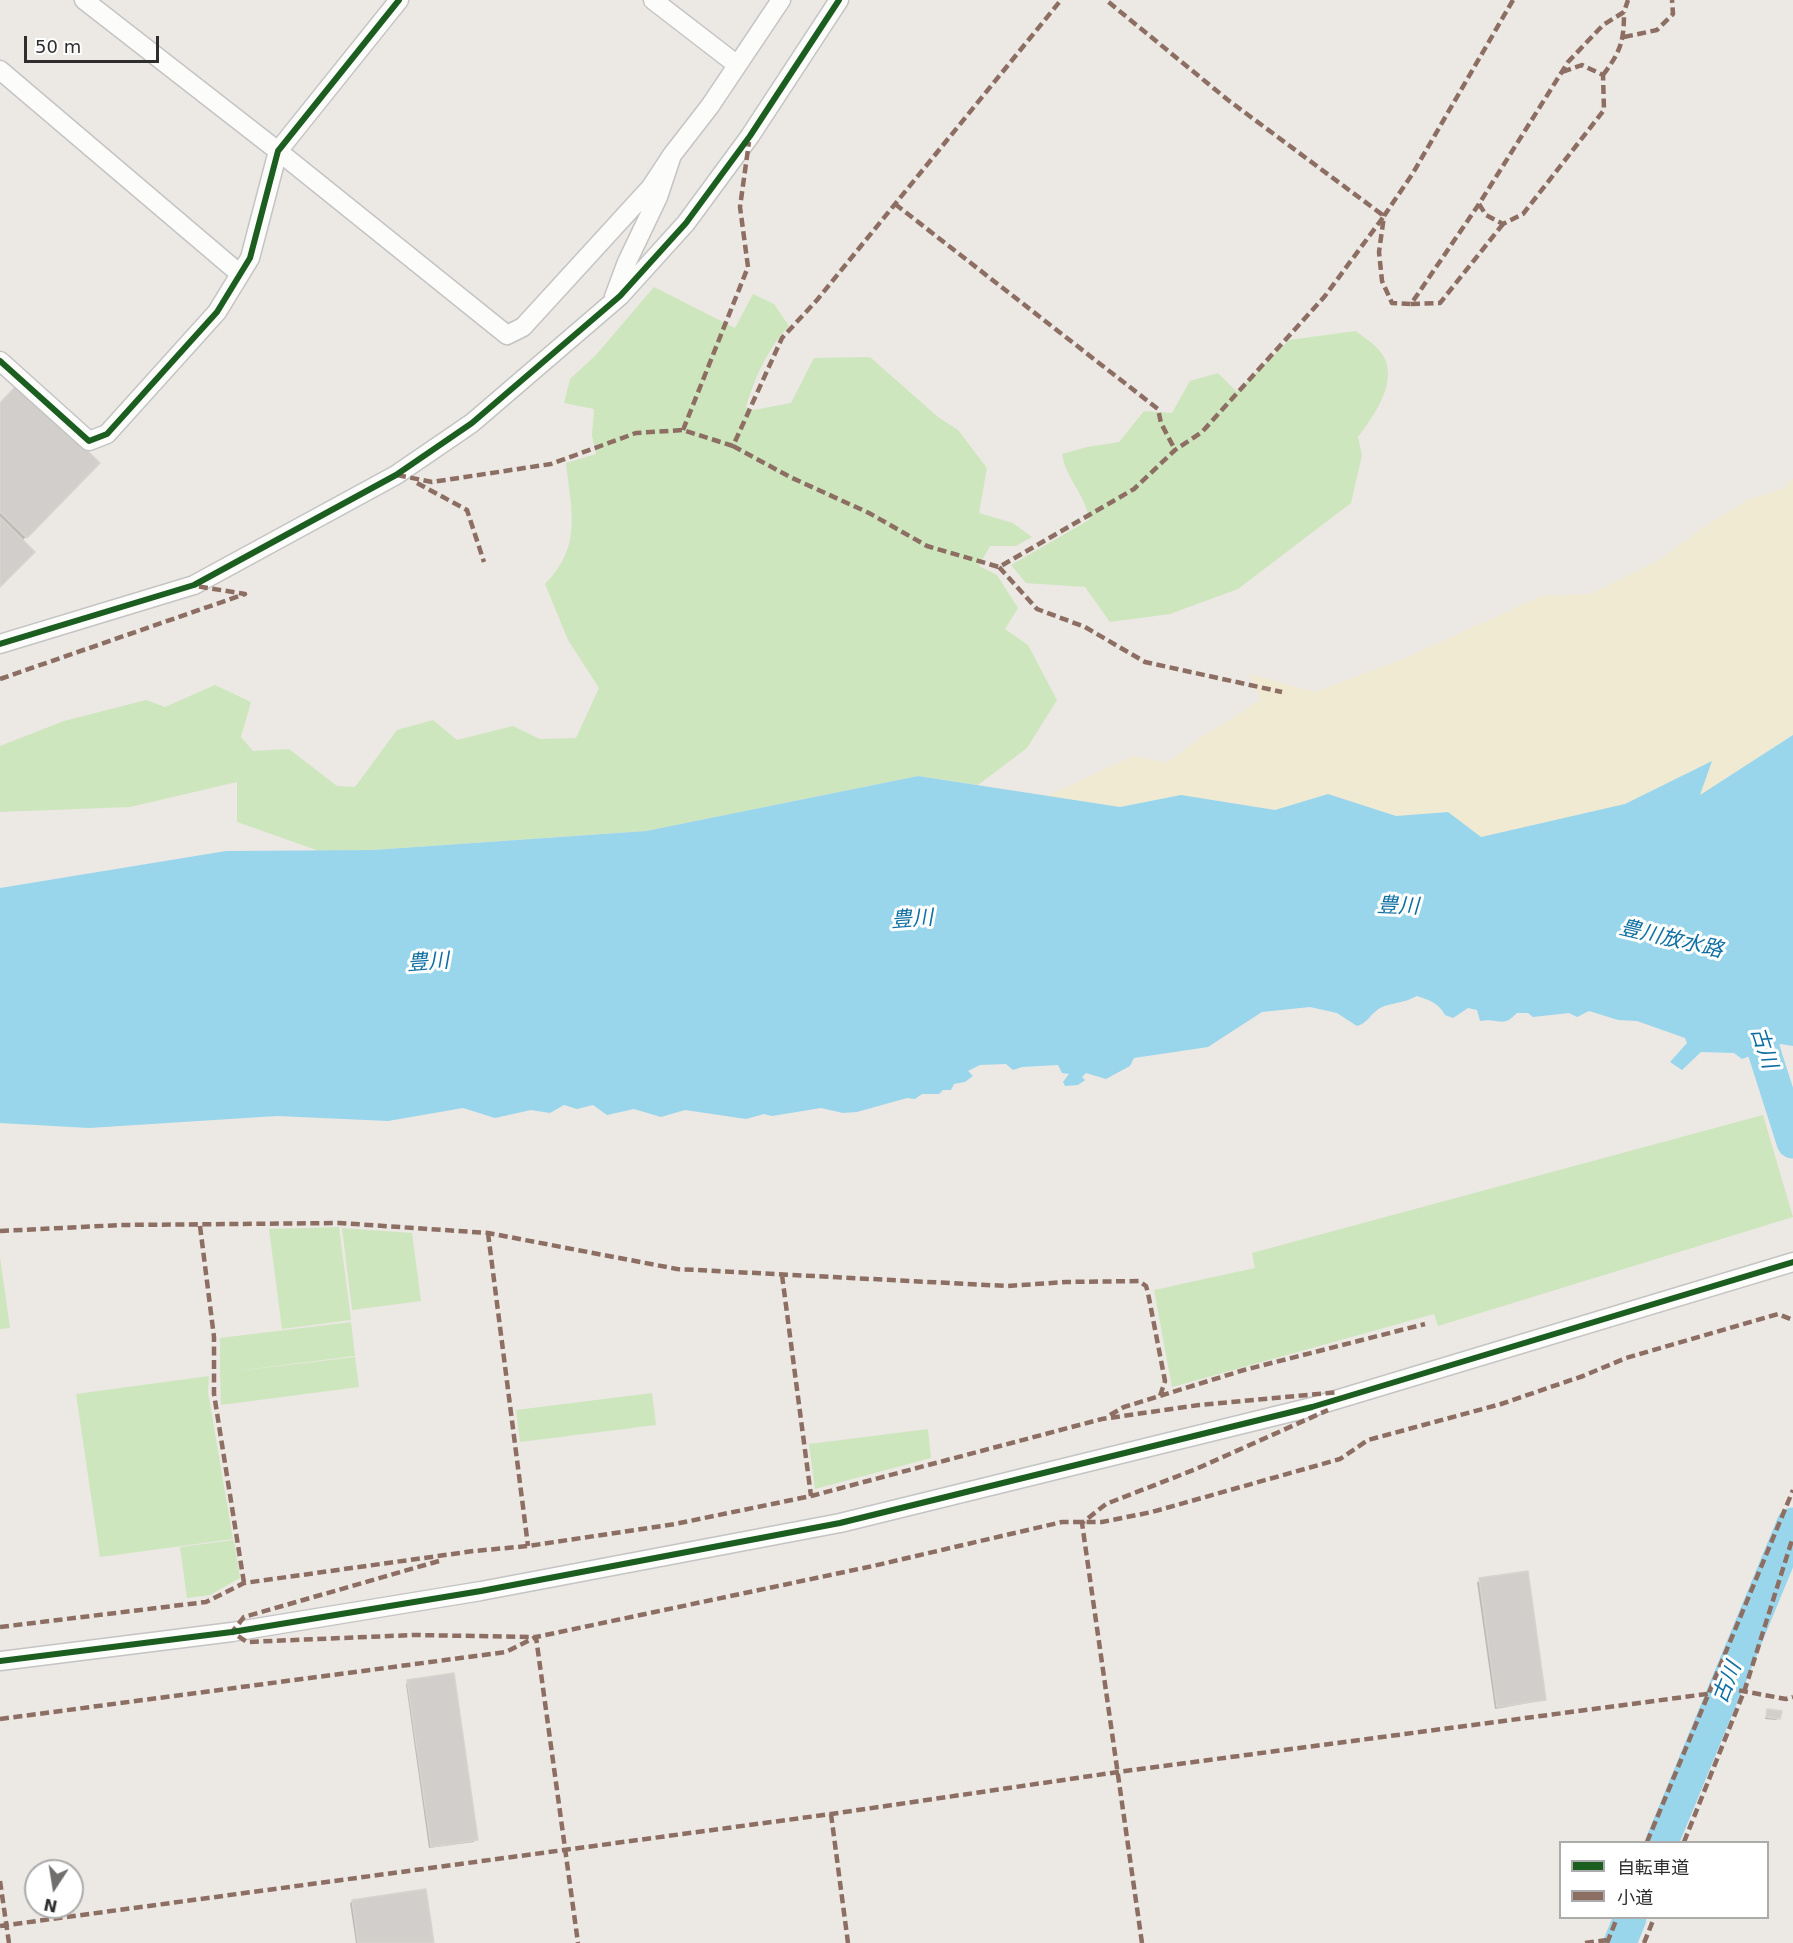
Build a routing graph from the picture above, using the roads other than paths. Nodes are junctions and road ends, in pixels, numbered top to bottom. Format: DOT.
graph roads {
  1 [pos="84,0"];
  2 [pos="399,0"];
  3 [pos="653,0"];
  4 [pos="781,0"];
  5 [pos="839,0"];
  6 [pos="736,64"];
  7 [pos="0,69"];
  8 [pos="279,151"];
  9 [pos="672,155"];
  10 [pos="240,274"];
  11 [pos="611,304"];
  12 [pos="0,361"];
  13 [pos="0,644"];
  14 [pos="1793,1262"];
  15 [pos="0,1661"];
  1 -- 8 [label="street"];
  2 -- 8 [label="street"];
  3 -- 6 [label="street"];
  4 -- 6 [label="street"];
  5 -- 11 [label="street"];
  6 -- 9 [label="street"];
  7 -- 10 [label="street"];
  8 -- 9 [label="street"];
  8 -- 10 [label="street"];
  9 -- 11 [label="street"];
  10 -- 12 [label="street"];
  11 -- 13 [label="street"];
  14 -- 15 [label="street"];
}
